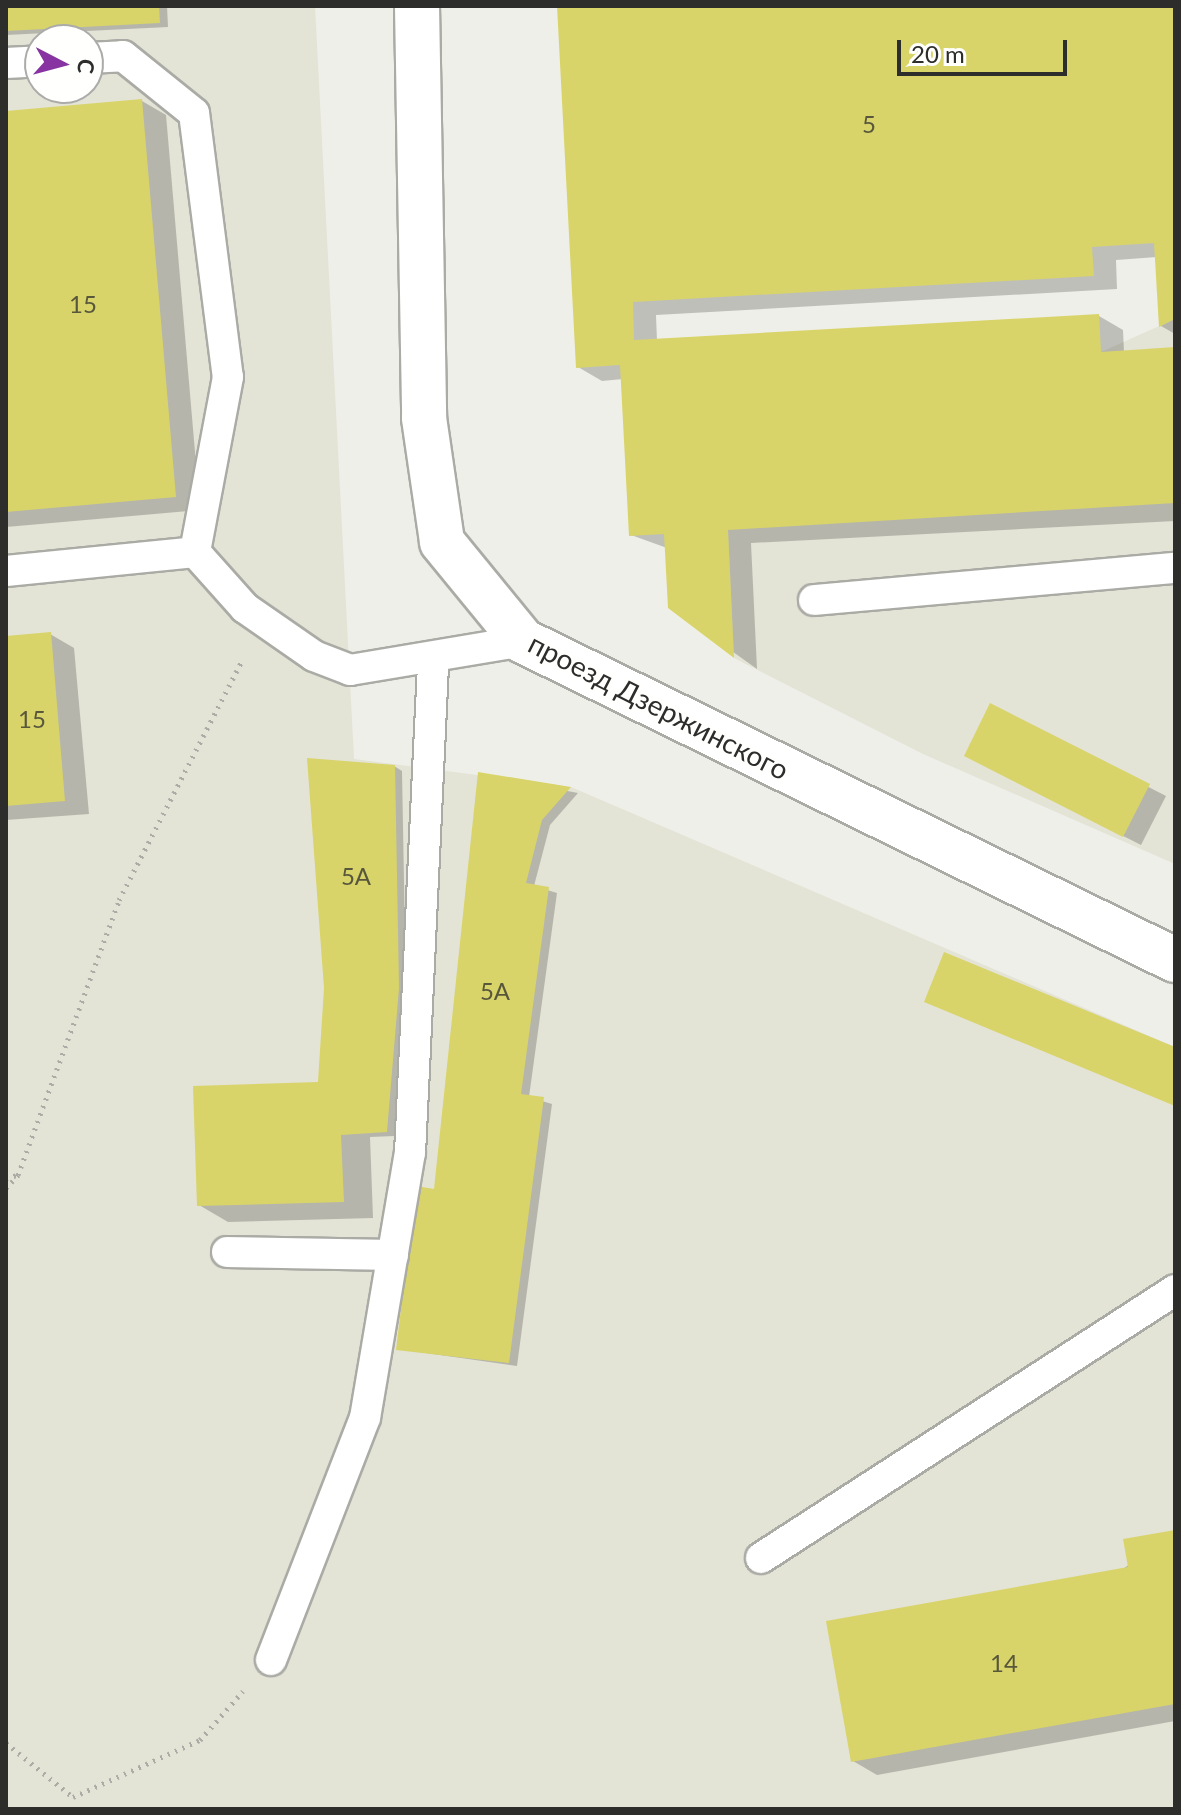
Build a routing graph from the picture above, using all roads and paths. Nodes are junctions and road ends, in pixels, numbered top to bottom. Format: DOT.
graph roads {
  1 [pos="417,6"];
  2 [pos="104,57"];
  3 [pos="195,552"];
  4 [pos="1175,568"];
  5 [pos="6,571"];
  6 [pos="814,600"];
  7 [pos="263,621"];
  8 [pos="523,641"];
  9 [pos="433,659"];
  10 [pos="1175,960"];
  11 [pos="18,1175"];
  12 [pos="6,1178"];
  13 [pos="6,1188"];
  14 [pos="227,1252"];
  15 [pos="393,1255"];
  16 [pos="1175,1290"];
  17 [pos="761,1558"];
  18 [pos="271,1660"];
  19 [pos="6,1743"];
  1 -- 8 [label="street, проезд Дзержинского"];
  2 -- 3 [label="lane"];
  3 -- 5 [label="lane"];
  3 -- 7 [label="lane"];
  4 -- 6 [label="lane"];
  7 -- 9 [label="lane"];
  7 -- 11 [label="path"];
  8 -- 9 [label="lane"];
  8 -- 10 [label="street, проезд Дзержинского"];
  9 -- 15 [label="lane"];
  11 -- 12 [label="path"];
  11 -- 13 [label="path"];
  14 -- 15 [label="lane"];
  15 -- 18 [label="lane"];
  16 -- 17 [label="lane"];
  18 -- 19 [label="path"];
}
